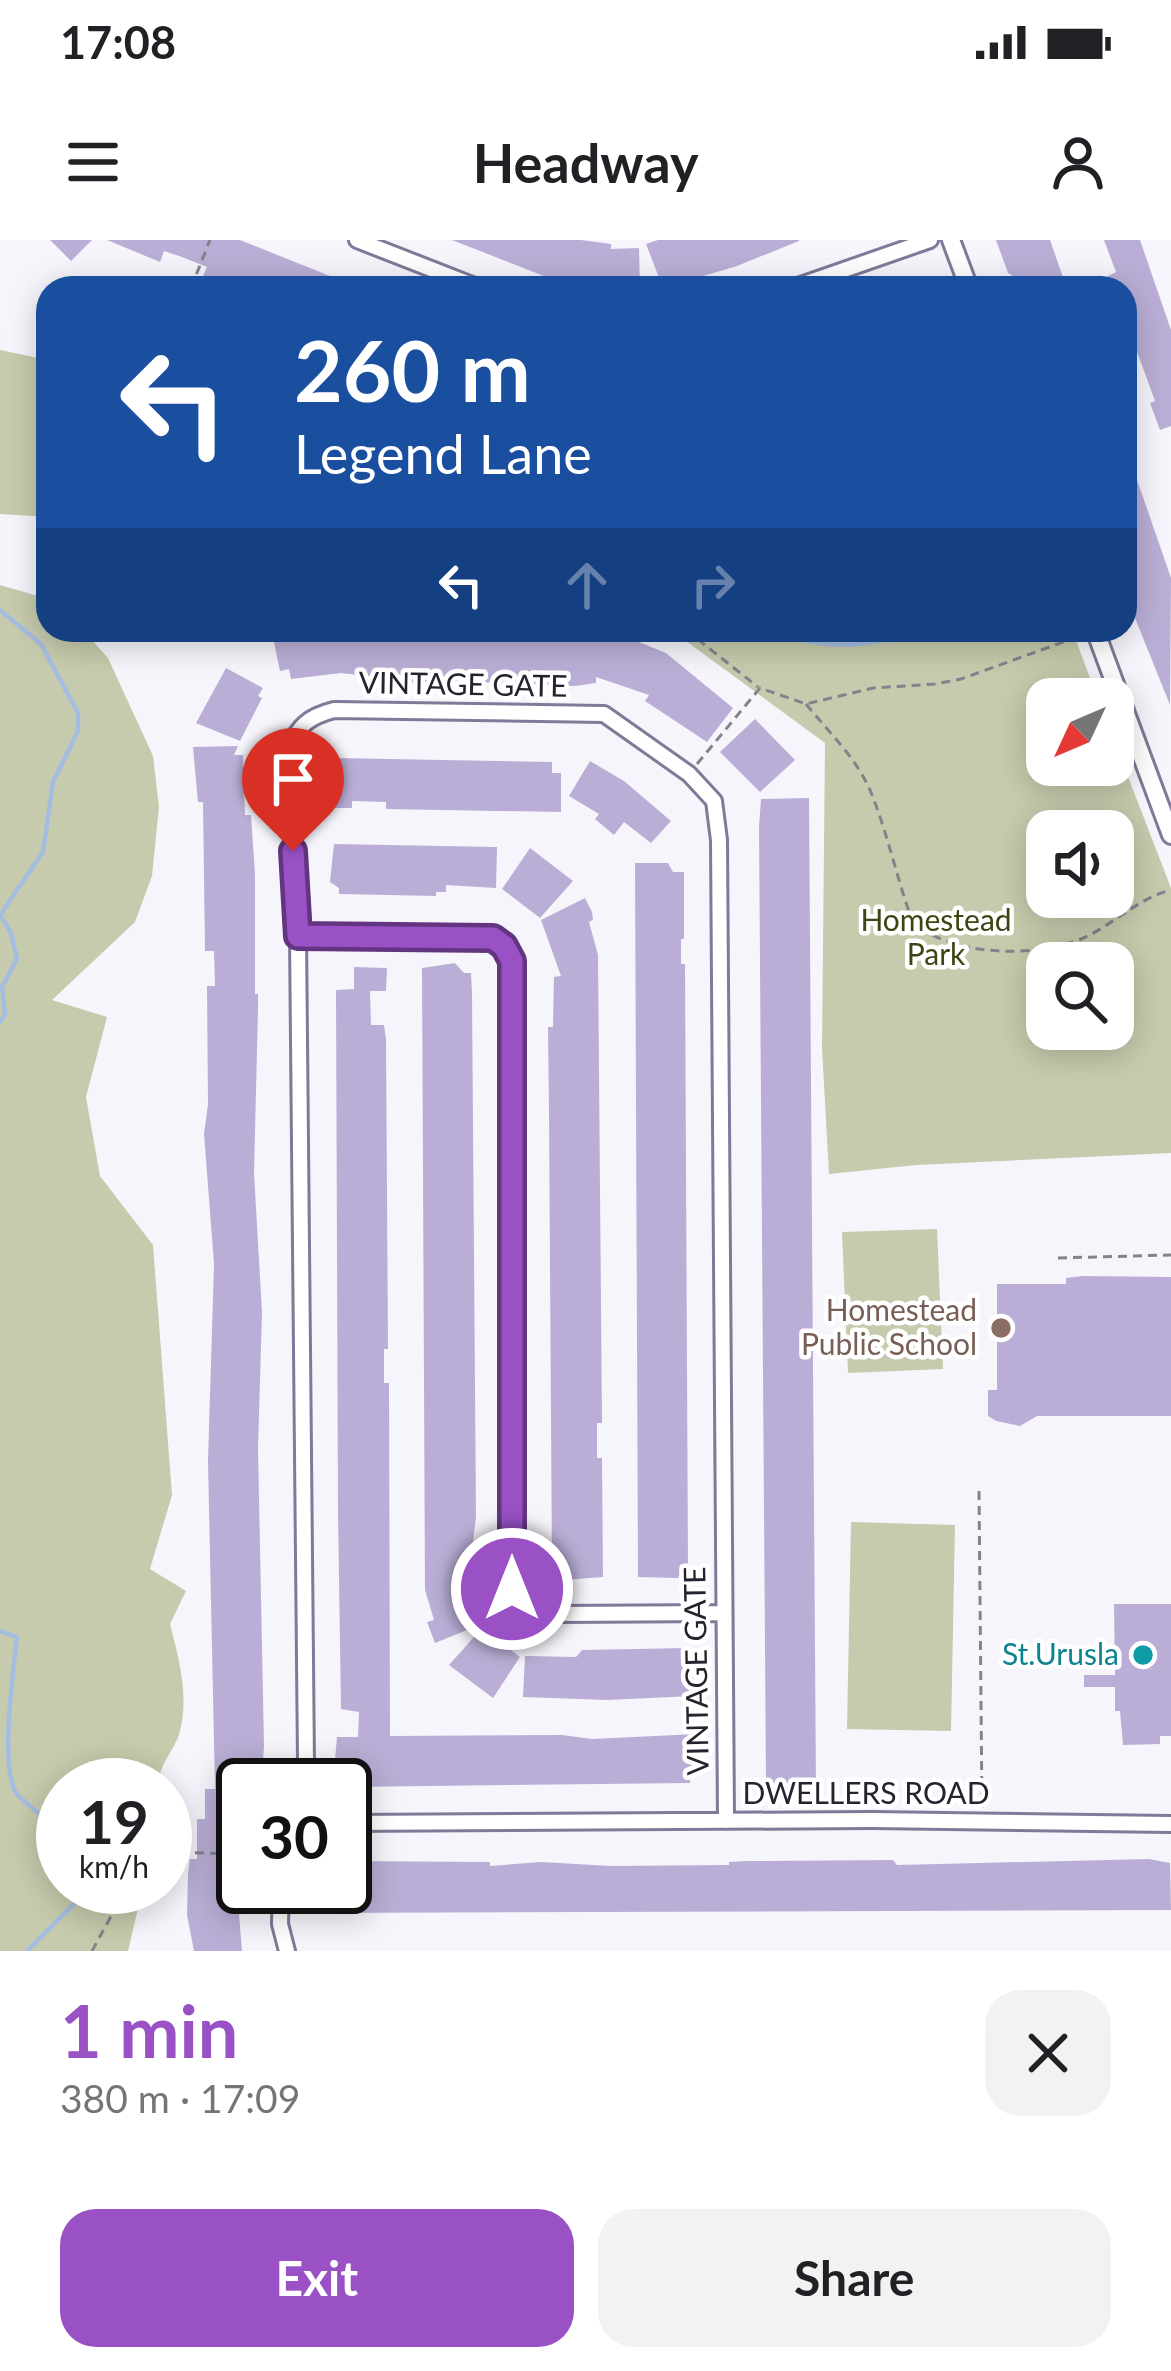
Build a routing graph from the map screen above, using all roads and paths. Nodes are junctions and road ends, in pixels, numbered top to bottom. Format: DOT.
graph roads {
  1 [pos="210,240"];
  2 [pos="357,240"];
  3 [pos="930,240"];
  4 [pos="951,240"];
  5 [pos="196,276"];
  6 [pos="449,276"];
  7 [pos="826,276"];
  8 [pos="964,276"];
  9 [pos="701,642"];
  10 [pos="1062,642"];
  11 [pos="1099,642"];
  12 [pos="760,688"];
  13 [pos="806,704"];
  14 [pos="689,775"];
  15 [pos="1171,835"];
  16 [pos="1171,890"];
  17 [pos="298,936"];
  18 [pos="1171,1255"];
  19 [pos="1058,1258"];
  20 [pos="979,1491"];
  21 [pos="723,1613"];
  22 [pos="306,1758"];
  23 [pos="982,1810"];
  24 [pos="726,1821"];
  25 [pos="372,1823"];
  26 [pos="1171,1824"];
  27 [pos="112,1914"];
  28 [pos="280,1914"];
  29 [pos="92,1951"];
  30 [pos="286,1951"];
  1 -- 5 [label="path"];
  2 -- 6 [label="street"];
  3 -- 7 [label="street"];
  4 -- 8 [label="street"];
  9 -- 12 [label="path"];
  10 -- 13 [label="path"];
  11 -- 15 [label="street"];
  12 -- 13 [label="path"];
  12 -- 14 [label="path"];
  13 -- 16 [label="path"];
  14 -- 17 [label="street, VINTAGE GATE"];
  14 -- 21 [label="street, VINTAGE GATE"];
  17 -- 21 [label="street"];
  17 -- 22 [label="street, VINTAGE GATE"];
  18 -- 19 [label="path"];
  20 -- 23 [label="path"];
  21 -- 24 [label="street, VINTAGE GATE"];
  24 -- 25 [label="street, DWELLERS ROAD"];
  24 -- 26 [label="street, DWELLERS ROAD"];
  27 -- 29 [label="path"];
  28 -- 30 [label="street"];
}
